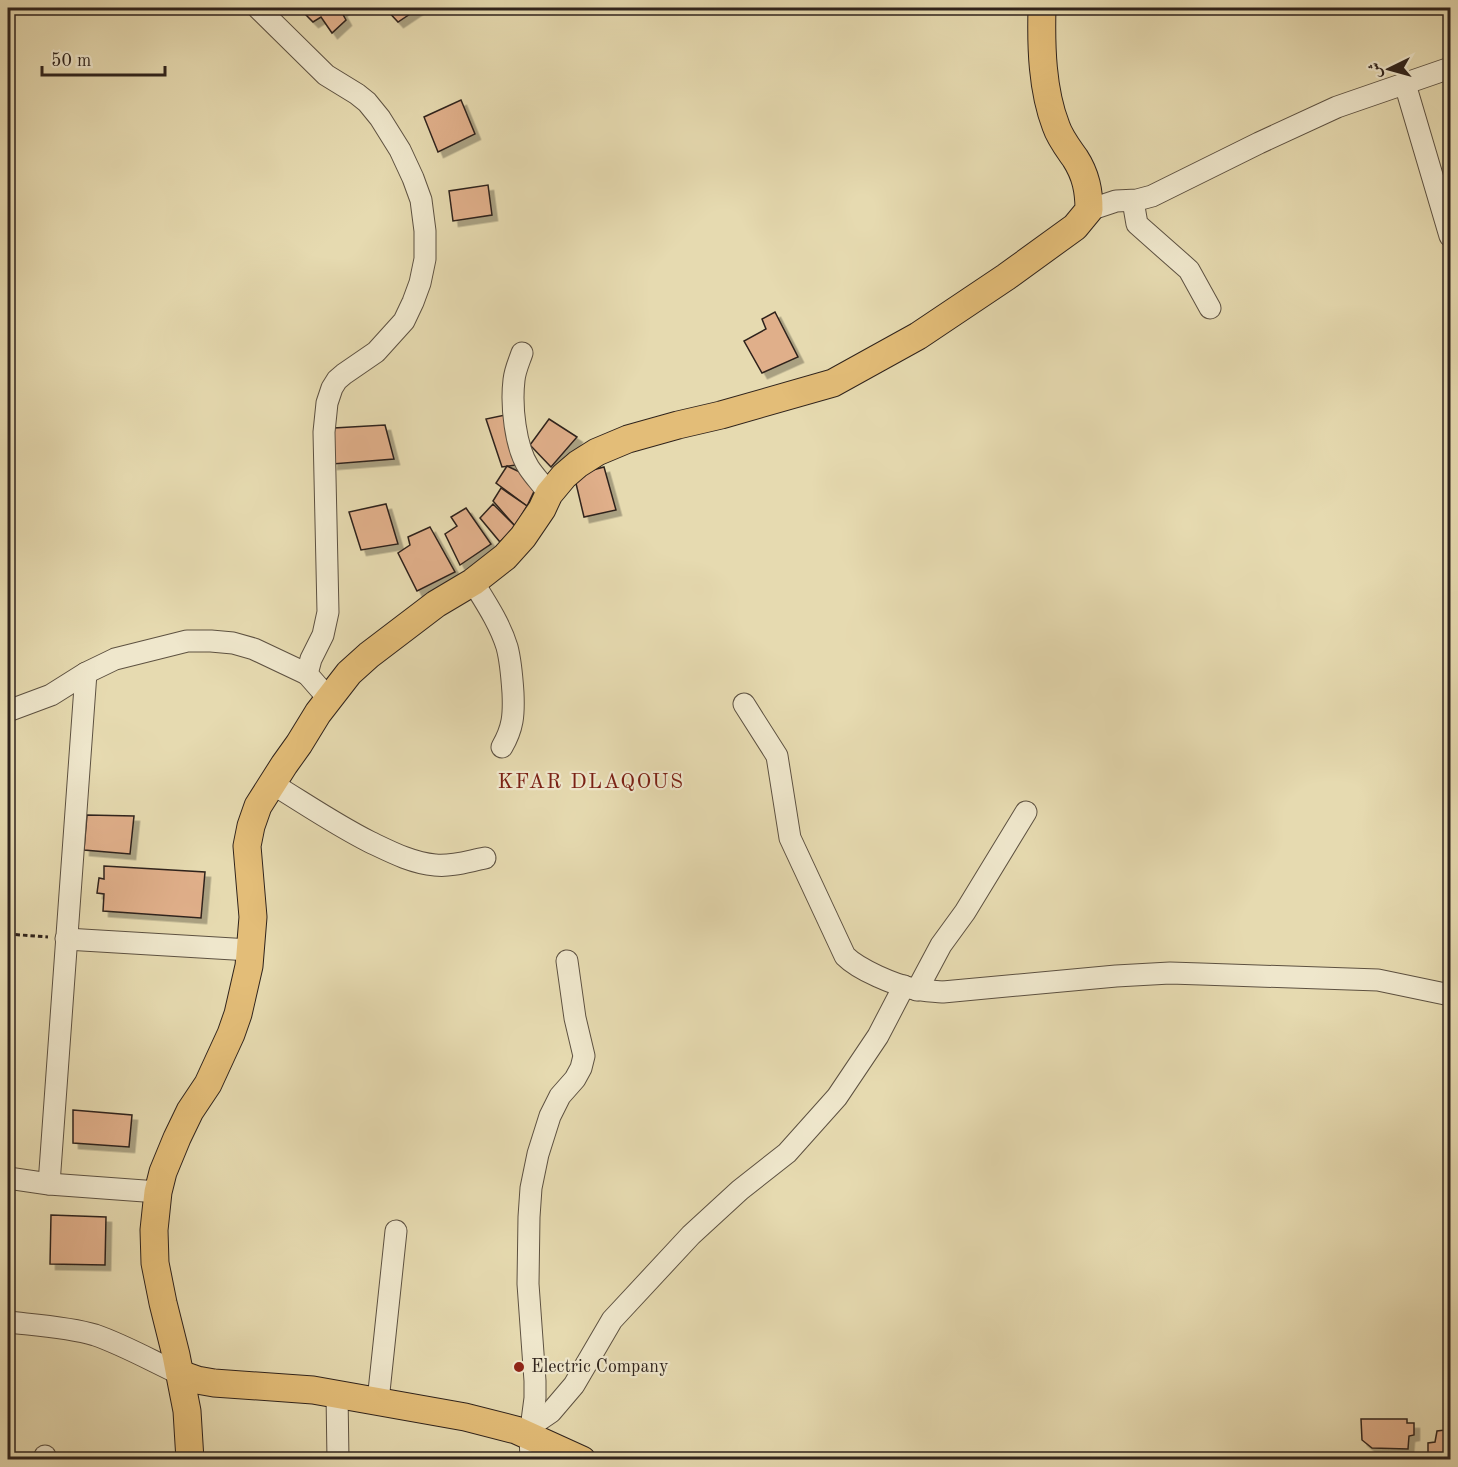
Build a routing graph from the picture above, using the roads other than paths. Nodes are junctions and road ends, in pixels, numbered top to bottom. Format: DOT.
graph roads {
  1 [pos="258,8"];
  2 [pos="1045,10"];
  3 [pos="1450,68"];
  4 [pos="1405,84"];
  5 [pos="1133,201"];
  6 [pos="1089,210"];
  7 [pos="1450,236"];
  8 [pos="1210,308"];
  9 [pos="522,353"];
  10 [pos="549,494"];
  11 [pos="473,582"];
  12 [pos="86,673"];
  13 [pos="307,674"];
  14 [pos="328,698"];
  15 [pos="744,704"];
  16 [pos="8,711"];
  17 [pos="502,747"];
  18 [pos="272,783"];
  19 [pos="1026,812"];
  20 [pos="485,858"];
  21 [pos="66,939"];
  22 [pos="250,950"];
  23 [pos="567,961"];
  24 [pos="911,988"];
  25 [pos="1450,995"];
  26 [pos="8,1179"];
  27 [pos="49,1184"];
  28 [pos="158,1192"];
  29 [pos="396,1231"];
  30 [pos="8,1322"];
  31 [pos="180,1374"];
  32 [pos="337,1394"];
  33 [pos="378,1401"];
  34 [pos="531,1440"];
  35 [pos="190,1460"];
  36 [pos="338,1460"];
  37 [pos="582,1460"];
  1 -- 13 [label="street"];
  2 -- 6 [label="main road"];
  3 -- 4 [label="street"];
  4 -- 5 [label="street"];
  4 -- 7 [label="street"];
  5 -- 6 [label="street"];
  5 -- 8 [label="street"];
  6 -- 10 [label="main road"];
  9 -- 10 [label="street"];
  10 -- 11 [label="main road"];
  11 -- 14 [label="main road"];
  11 -- 17 [label="street"];
  12 -- 13 [label="street"];
  12 -- 16 [label="street"];
  12 -- 21 [label="street"];
  13 -- 14 [label="street"];
  14 -- 18 [label="main road"];
  15 -- 24 [label="street"];
  18 -- 20 [label="street"];
  18 -- 22 [label="main road"];
  19 -- 24 [label="street"];
  21 -- 22 [label="street"];
  21 -- 27 [label="street"];
  22 -- 28 [label="main road"];
  23 -- 34 [label="street"];
  24 -- 25 [label="street"];
  24 -- 34 [label="street"];
  26 -- 27 [label="street"];
  27 -- 28 [label="street"];
  28 -- 31 [label="main road"];
  29 -- 33 [label="street"];
  30 -- 31 [label="street"];
  31 -- 32 [label="main road"];
  31 -- 35 [label="main road"];
  32 -- 33 [label="main road"];
  32 -- 36 [label="street"];
  33 -- 34 [label="main road"];
  34 -- 37 [label="main road"];
}
